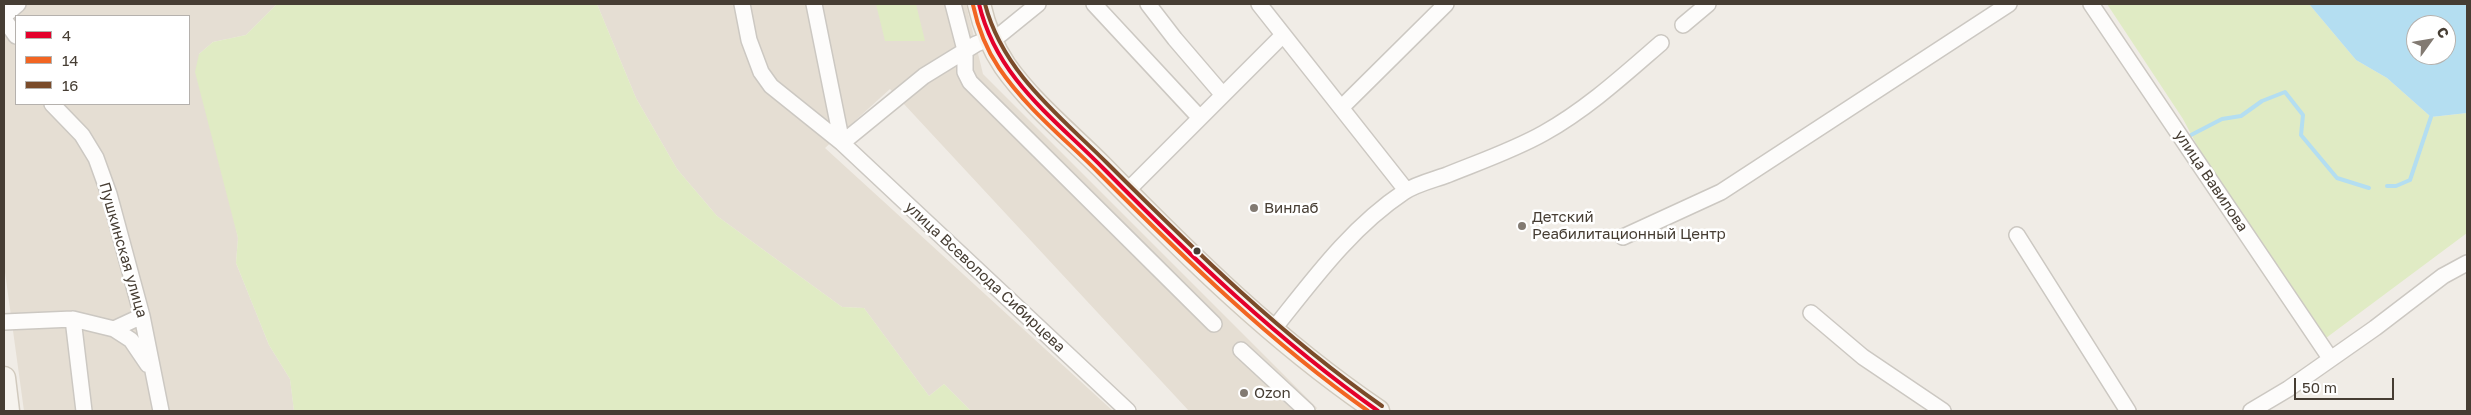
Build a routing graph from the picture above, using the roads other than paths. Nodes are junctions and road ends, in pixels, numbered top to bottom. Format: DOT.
graph roads {
  1 [pos="18,4"];
  2 [pos="742,4"];
  3 [pos="814,4"];
  4 [pos="953,4"];
  5 [pos="979,4"];
  6 [pos="1038,4"];
  7 [pos="1094,4"];
  8 [pos="1148,4"];
  9 [pos="1259,4"];
  10 [pos="1446,4"];
  11 [pos="1708,4"];
  12 [pos="2009,4"];
  13 [pos="2091,4"];
  14 [pos="4,18"];
  15 [pos="1683,25"];
  16 [pos="15,34"];
  17 [pos="1283,34"];
  18 [pos="990,39"];
  19 [pos="1661,43"];
  20 [pos="965,50"];
  21 [pos="1223,95"];
  22 [pos="53,105"];
  23 [pos="1341,108"];
  24 [pos="1200,118"];
  25 [pos="842,143"];
  26 [pos="1406,190"];
  27 [pos="1126,192"];
  28 [pos="2017,235"];
  29 [pos="1623,237"];
  30 [pos="2467,263"];
  31 [pos="1811,312"];
  32 [pos="142,316"];
  33 [pos="73,319"];
  34 [pos="4,322"];
  35 [pos="1214,324"];
  36 [pos="114,328"];
  37 [pos="1272,331"];
  38 [pos="1241,350"];
  39 [pos="2330,358"];
  40 [pos="151,370"];
  41 [pos="4,378"];
  42 [pos="8,411"];
  43 [pos="84,411"];
  44 [pos="161,411"];
  45 [pos="1128,411"];
  46 [pos="1307,411"];
  47 [pos="1378,411"];
  48 [pos="1944,411"];
  49 [pos="2128,411"];
  50 [pos="2251,411"];
  1 -- 14 [label="street"];
  2 -- 25 [label="street, улица Всеволода Сибирцева"];
  3 -- 25 [label="street"];
  4 -- 20 [label="street"];
  5 -- 18 [label="main road"];
  6 -- 18 [label="street"];
  7 -- 24 [label="street"];
  8 -- 21 [label="street"];
  9 -- 17 [label="street"];
  10 -- 23 [label="street"];
  11 -- 15 [label="street"];
  12 -- 29 [label="street"];
  13 -- 39 [label="street, улица Вавилова"];
  14 -- 16 [label="street"];
  17 -- 21 [label="street"];
  17 -- 23 [label="street"];
  18 -- 20 [label="street"];
  18 -- 27 [label="main road"];
  19 -- 26 [label="street"];
  20 -- 25 [label="street"];
  20 -- 35 [label="street"];
  21 -- 24 [label="street"];
  22 -- 32 [label="street, Пушкинская улица"];
  23 -- 26 [label="street"];
  24 -- 27 [label="street"];
  25 -- 45 [label="street, улица Всеволода Сибирцева"];
  26 -- 37 [label="street"];
  27 -- 37 [label="main road"];
  28 -- 49 [label="street"];
  30 -- 39 [label="street"];
  31 -- 48 [label="street"];
  32 -- 36 [label="street"];
  32 -- 40 [label="street, Пушкинская улица"];
  33 -- 34 [label="street"];
  33 -- 36 [label="street"];
  33 -- 43 [label="street"];
  36 -- 40 [label="street"];
  37 -- 47 [label="main road"];
  38 -- 46 [label="street"];
  39 -- 50 [label="street"];
  40 -- 44 [label="street, Пушкинская улица"];
  41 -- 42 [label="main road"];
}
